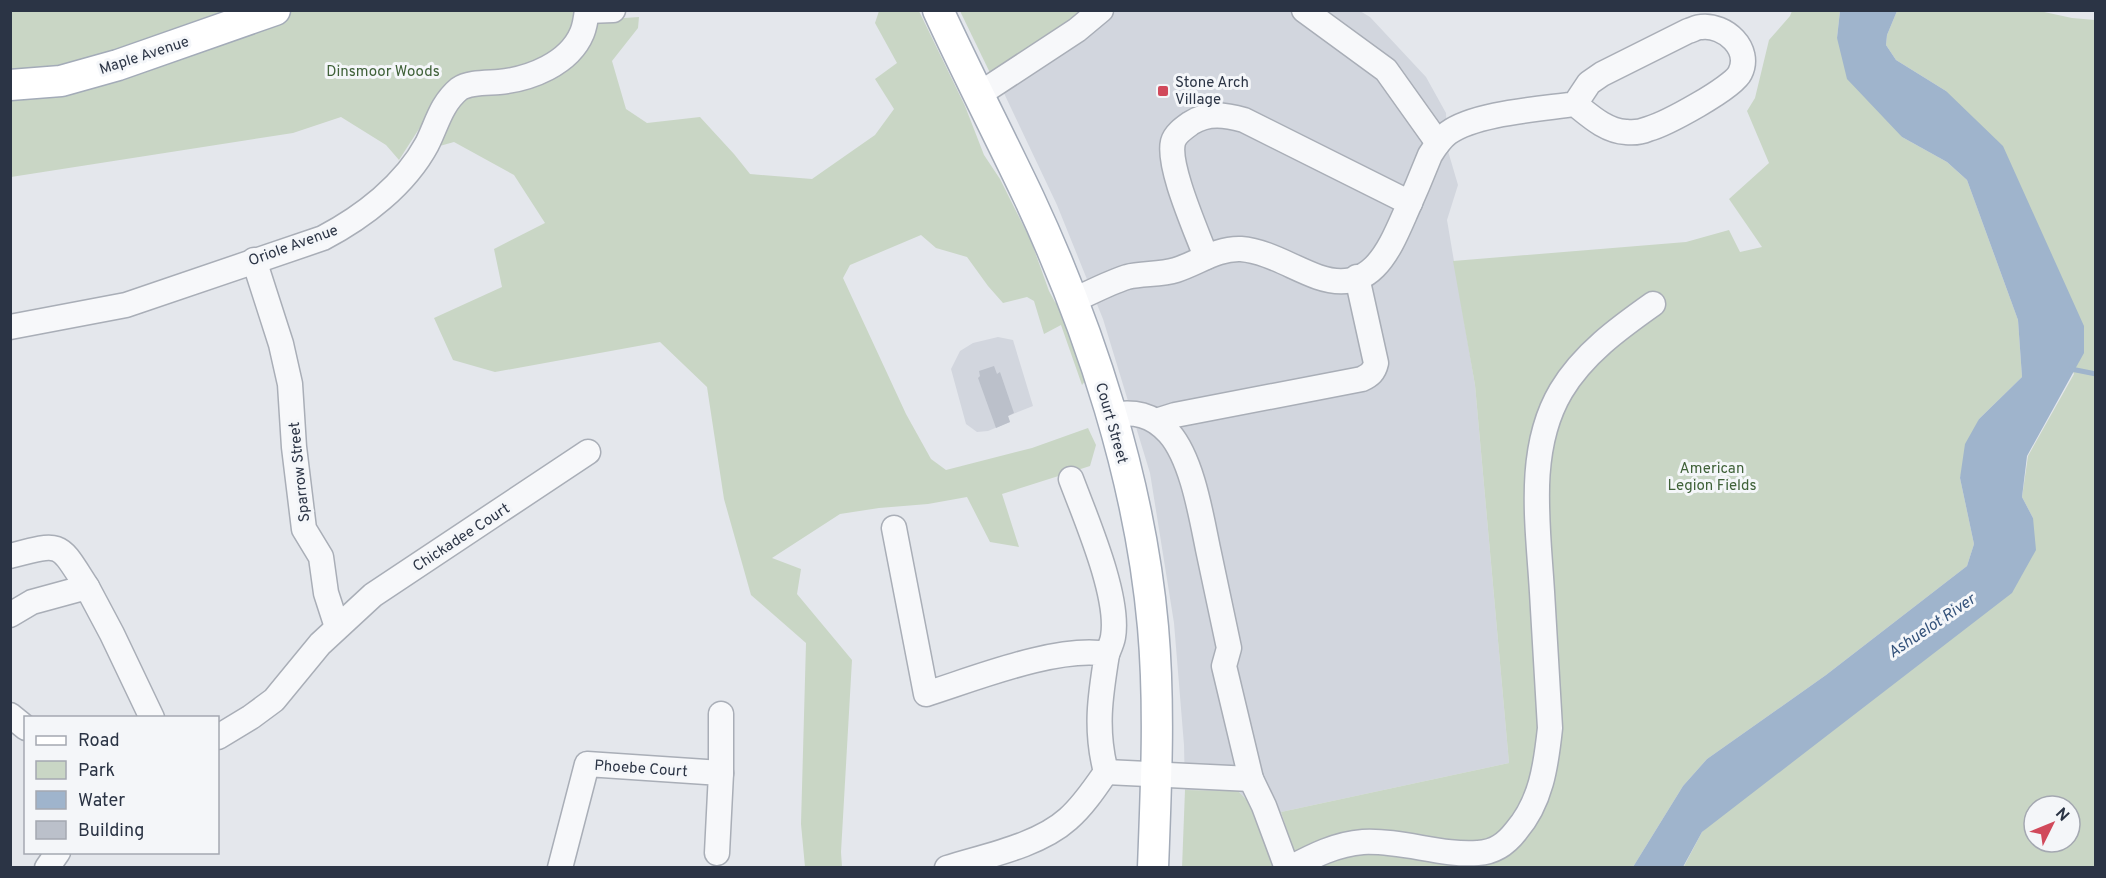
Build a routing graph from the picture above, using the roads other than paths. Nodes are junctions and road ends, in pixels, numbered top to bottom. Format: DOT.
graph roads {
  1 [pos="275,10"];
  2 [pos="613,10"];
  3 [pos="938,10"];
  4 [pos="1101,10"];
  5 [pos="1304,10"];
  6 [pos="587,11"];
  7 [pos="10,85"];
  8 [pos="978,95"];
  9 [pos="1575,104"];
  10 [pos="1438,143"];
  11 [pos="1410,204"];
  12 [pos="1206,257"];
  13 [pos="254,260"];
  14 [pos="1357,277"];
  15 [pos="1072,301"];
  16 [pos="1653,304"];
  17 [pos="10,327"];
  18 [pos="1111,415"];
  19 [pos="1156,421"];
  20 [pos="588,452"];
  21 [pos="1071,479"];
  22 [pos="894,528"];
  23 [pos="10,556"];
  24 [pos="87,587"];
  25 [pos="10,615"];
  26 [pos="338,627"];
  27 [pos="1107,654"];
  28 [pos="721,714"];
  29 [pos="10,715"];
  30 [pos="152,716"];
  31 [pos="24,726"];
  32 [pos="219,736"];
  33 [pos="1106,772"];
  34 [pos="721,773"];
  35 [pos="1157,774"];
  36 [pos="1251,779"];
  37 [pos="717,853"];
  38 [pos="57,854"];
  39 [pos="47,867"];
  40 [pos="560,867"];
  41 [pos="947,867"];
  42 [pos="1154,867"];
  43 [pos="1289,867"];
  1 -- 7 [label="main road, Maple Avenue"];
  2 -- 6 [label="street"];
  3 -- 8 [label="main road, Court Street"];
  4 -- 8 [label="street"];
  5 -- 10 [label="street"];
  6 -- 13 [label="street, Oriole Avenue"];
  8 -- 15 [label="main road, Court Street"];
  9 -- 9 [label="street"];
  9 -- 10 [label="street"];
  10 -- 11 [label="street"];
  11 -- 12 [label="street"];
  11 -- 14 [label="street"];
  12 -- 14 [label="street"];
  12 -- 15 [label="street"];
  13 -- 17 [label="street, Oriole Avenue"];
  13 -- 26 [label="street, Sparrow Street"];
  14 -- 19 [label="street"];
  15 -- 18 [label="main road, Court Street"];
  16 -- 43 [label="street"];
  18 -- 19 [label="street"];
  18 -- 35 [label="main road, Court Street"];
  19 -- 36 [label="street"];
  20 -- 26 [label="street, Chickadee Court"];
  21 -- 27 [label="street"];
  22 -- 27 [label="street"];
  23 -- 24 [label="street"];
  24 -- 25 [label="street"];
  24 -- 30 [label="street"];
  26 -- 32 [label="street"];
  27 -- 33 [label="street"];
  28 -- 34 [label="street"];
  29 -- 31 [label="street"];
  33 -- 35 [label="street"];
  33 -- 41 [label="street"];
  34 -- 37 [label="street"];
  34 -- 40 [label="street, Phoebe Court"];
  35 -- 36 [label="street"];
  35 -- 42 [label="main road, Court Street"];
  36 -- 43 [label="street"];
  38 -- 39 [label="street"];
}
